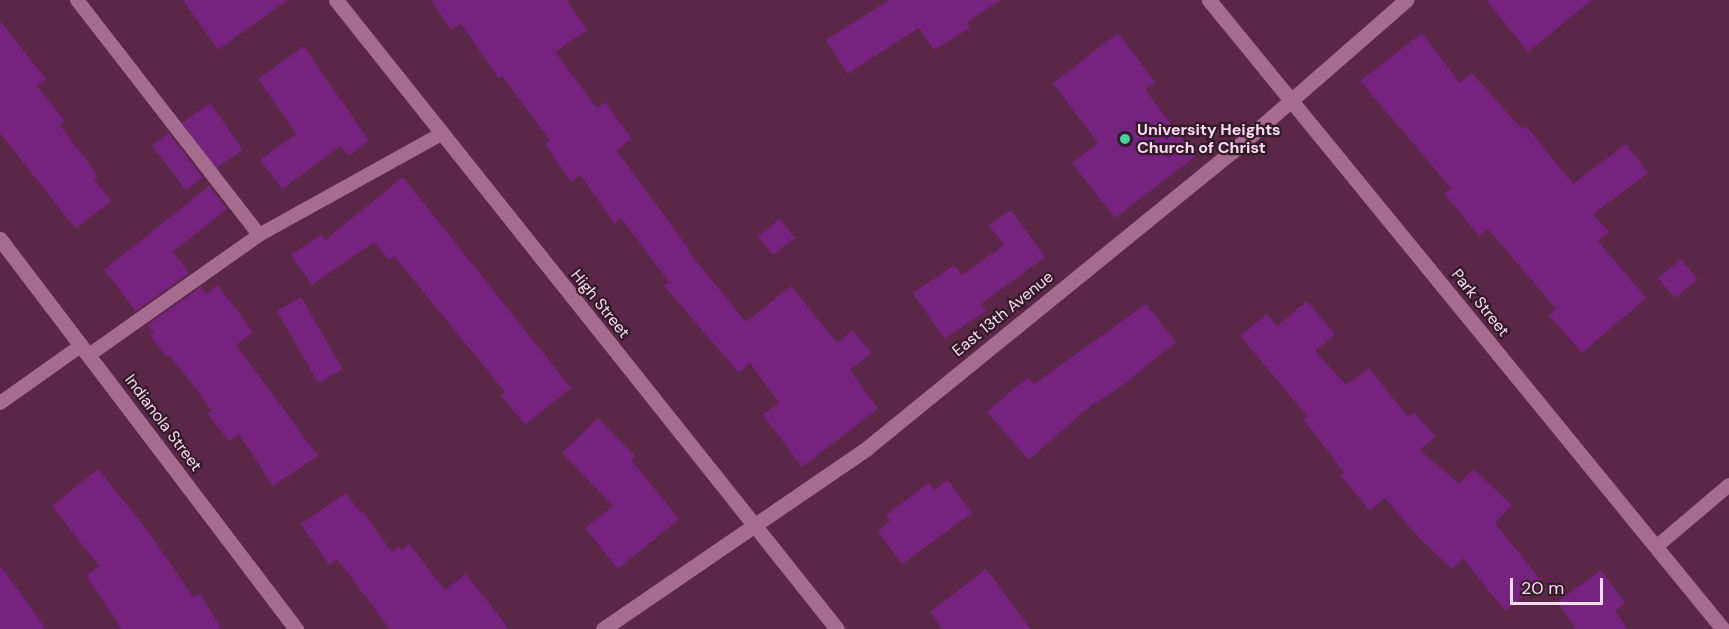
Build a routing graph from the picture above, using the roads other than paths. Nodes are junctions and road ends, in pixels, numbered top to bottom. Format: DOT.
graph roads {
  1 [pos="77,0"];
  2 [pos="336,0"];
  3 [pos="1209,0"];
  4 [pos="1406,0"];
  5 [pos="1290,101"];
  6 [pos="441,134"];
  7 [pos="259,235"];
  8 [pos="0,239"];
  9 [pos="86,350"];
  10 [pos="0,403"];
  11 [pos="1729,485"];
  12 [pos="754,526"];
  13 [pos="1656,547"];
  14 [pos="296,629"];
  15 [pos="603,629"];
  16 [pos="837,629"];
  17 [pos="1723,629"];
  1 -- 7 [label="lane"];
  2 -- 6 [label="street, High Street"];
  3 -- 5 [label="street, Park Street"];
  4 -- 5 [label="street, East 13th Avenue"];
  5 -- 12 [label="street, East 13th Avenue"];
  5 -- 13 [label="street, Park Street"];
  6 -- 7 [label="lane"];
  6 -- 12 [label="street, High Street"];
  7 -- 9 [label="lane"];
  8 -- 9 [label="street, Indianola Street"];
  9 -- 10 [label="lane"];
  9 -- 14 [label="street, Indianola Street"];
  11 -- 13 [label="lane"];
  12 -- 15 [label="street, East 13th Avenue"];
  12 -- 16 [label="street, High Street"];
  13 -- 17 [label="street, Park Street"];
}
